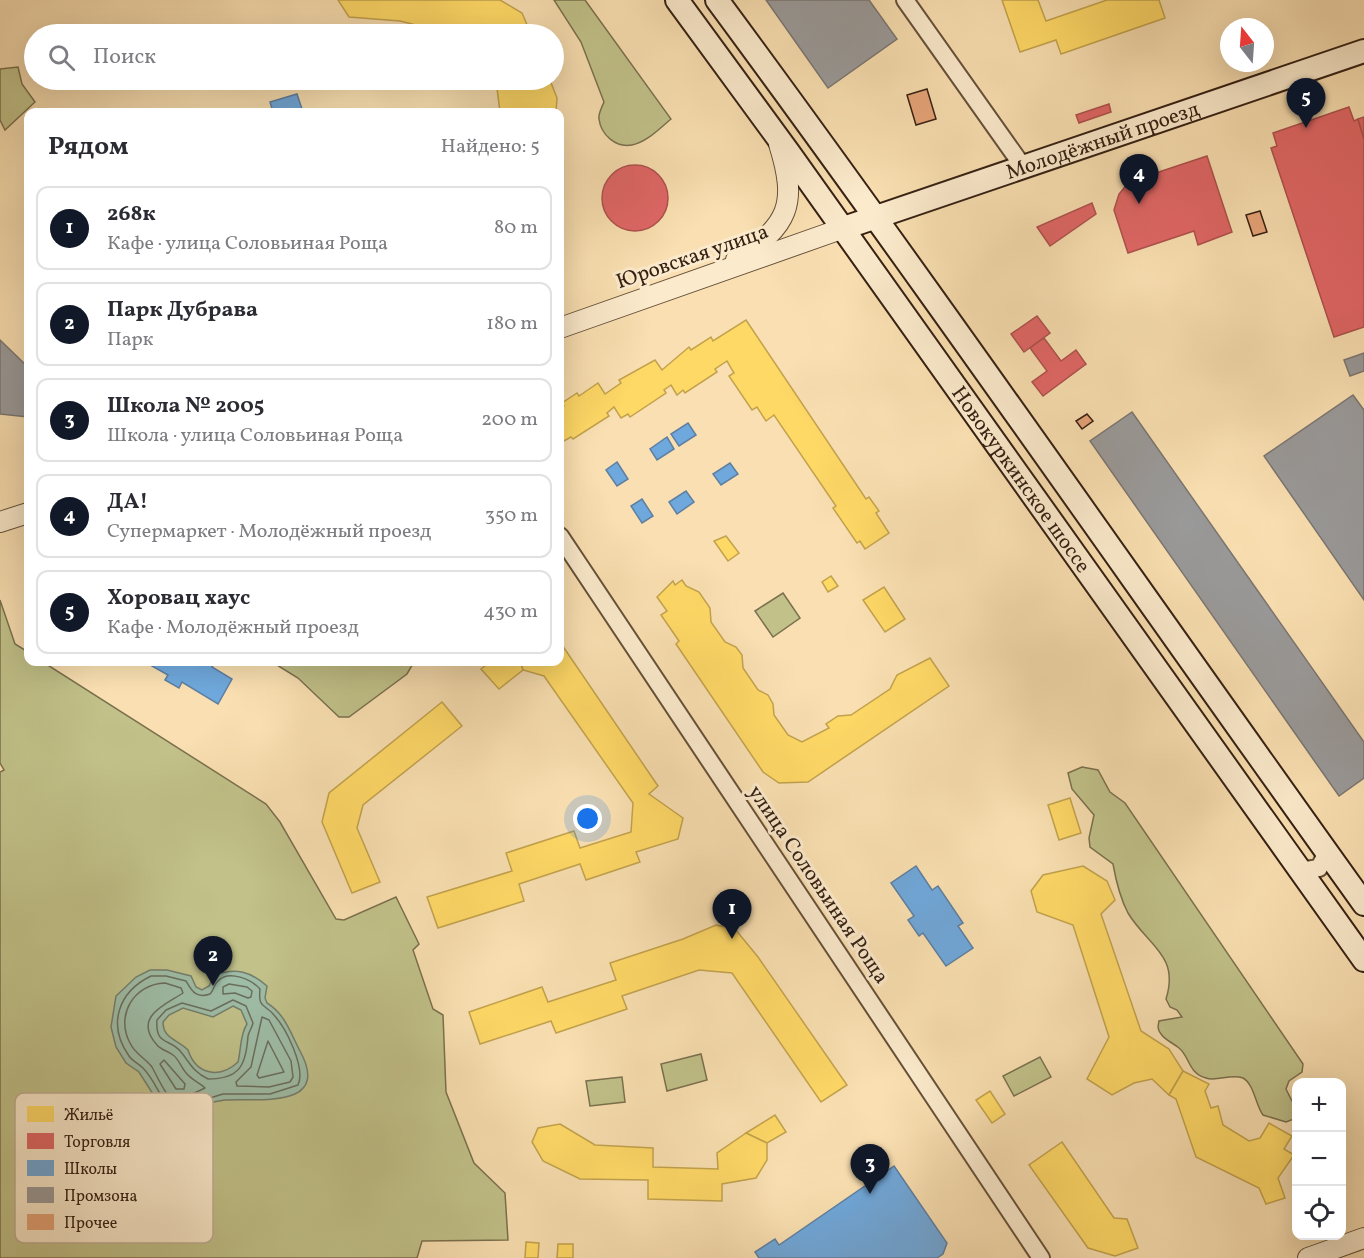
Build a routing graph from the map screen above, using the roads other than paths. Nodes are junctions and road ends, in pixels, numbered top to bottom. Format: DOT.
graph roads {
  1 [pos="677,0"];
  2 [pos="717,0"];
  3 [pos="905,0"];
  4 [pos="1364,51"];
  5 [pos="778,139"];
  6 [pos="1024,168"];
  7 [pos="876,215"];
  8 [pos="841,229"];
  9 [pos="717,273"];
  10 [pos="564,327"];
  11 [pos="24,514"];
  12 [pos="0,522"];
  13 [pos="564,542"];
  14 [pos="1323,846"];
  15 [pos="1297,867"];
  16 [pos="1364,904"];
  17 [pos="1364,960"];
  18 [pos="1364,1238"];
  19 [pos="1041,1258"];
  20 [pos="1308,1258"];
  1 -- 5 [label="main road, Новокуркинское шоссе"];
  2 -- 7 [label="main road, Новокуркинское шоссе"];
  3 -- 6 [label="street"];
  4 -- 6 [label="main road, Молодёжный проезд"];
  5 -- 8 [label="main road, Новокуркинское шоссе"];
  5 -- 9 [label="street"];
  6 -- 7 [label="main road, Молодёжный проезд"];
  7 -- 8 [label="main road, Молодёжный проезд"];
  7 -- 14 [label="main road, Новокуркинское шоссе"];
  8 -- 9 [label="street, Юровская улица"];
  8 -- 15 [label="main road, Новокуркинское шоссе"];
  9 -- 10 [label="street, Юровская улица"];
  11 -- 12 [label="street"];
  13 -- 19 [label="street, улица Соловьиная Роща"];
  14 -- 15 [label="street"];
  14 -- 16 [label="main road, Новокуркинское шоссе"];
  15 -- 17 [label="main road, Новокуркинское шоссе"];
  18 -- 20 [label="street"];
}
